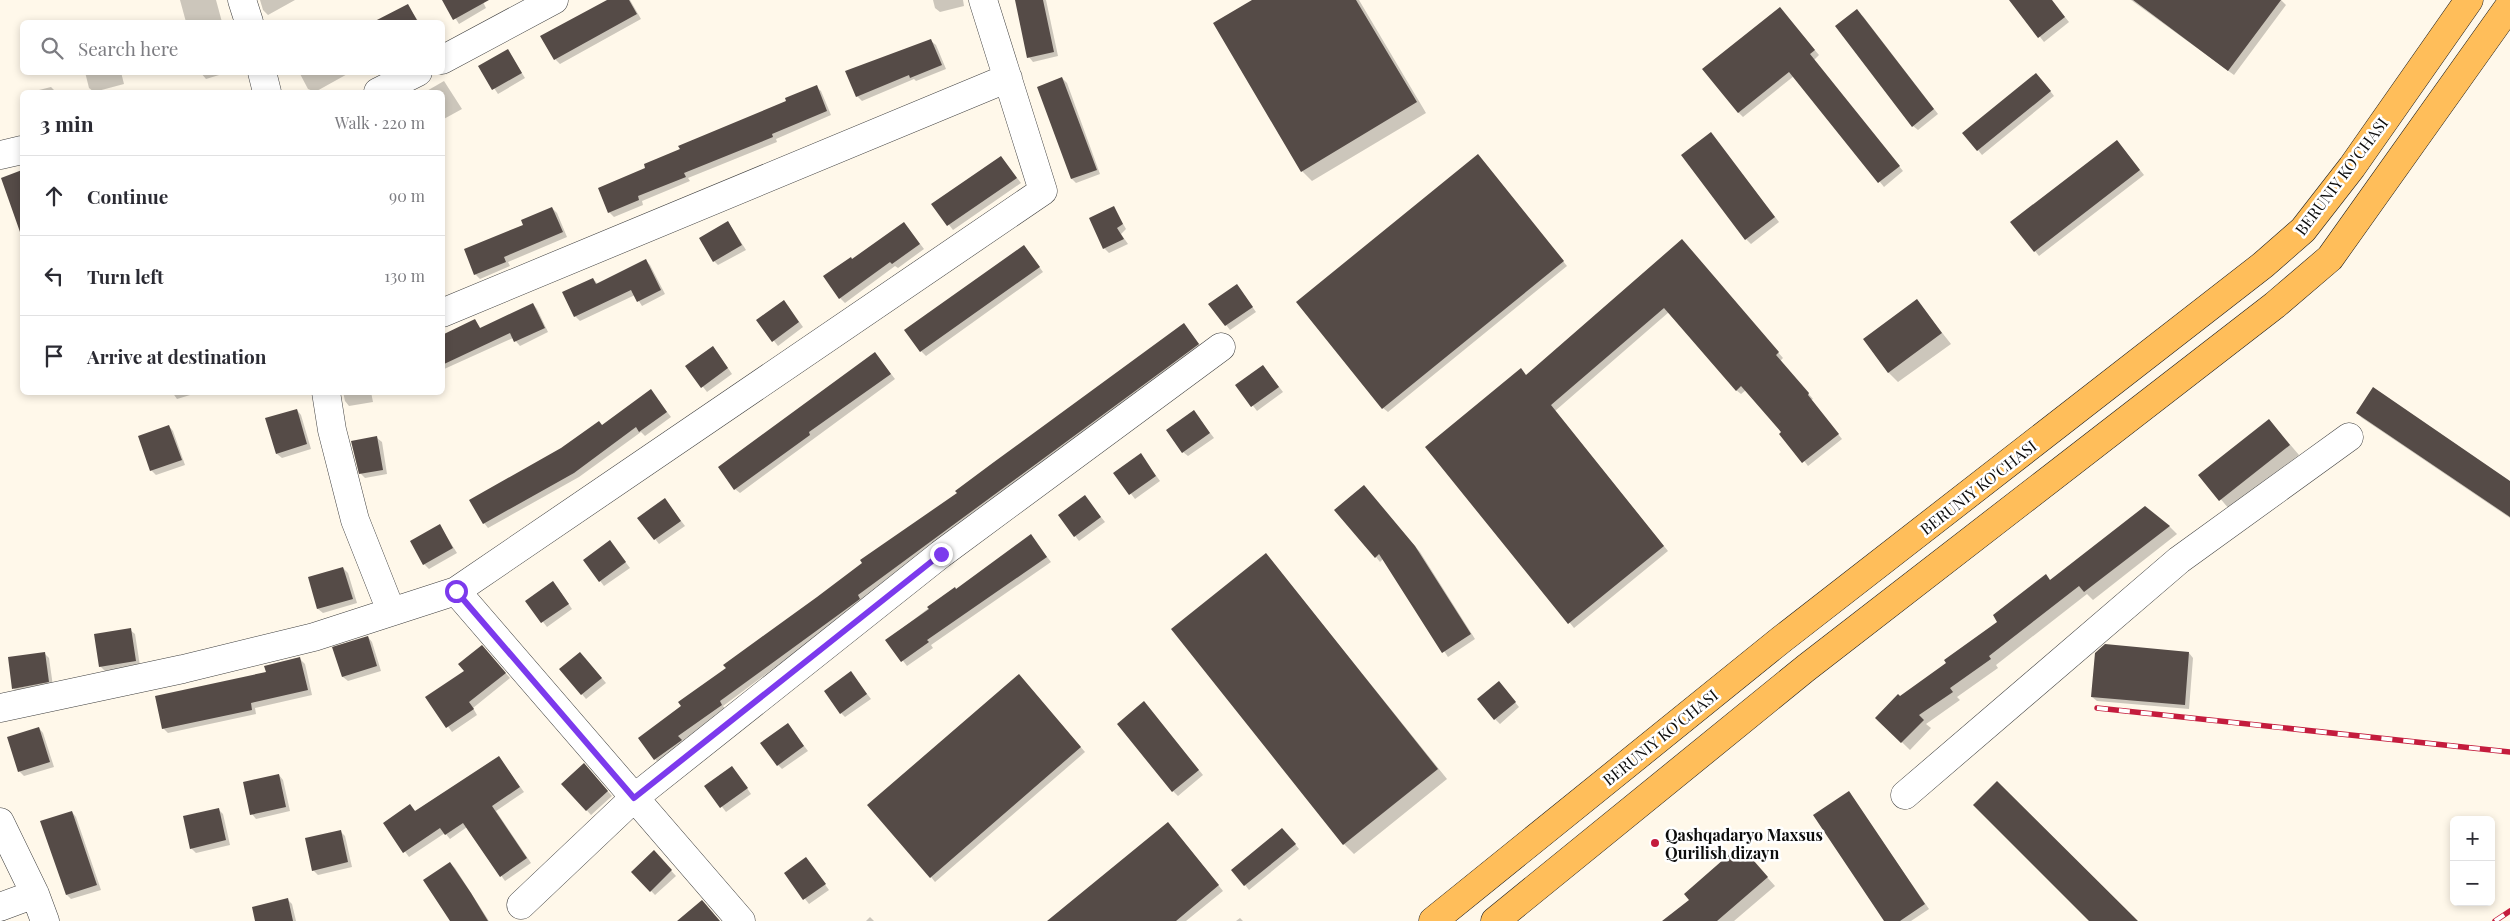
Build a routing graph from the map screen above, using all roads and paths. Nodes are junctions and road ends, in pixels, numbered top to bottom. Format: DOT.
graph roads {
  1 [pos="242,0"];
  2 [pos="554,0"];
  3 [pos="983,0"];
  4 [pos="2469,0"];
  5 [pos="2510,5"];
  6 [pos="247,20"];
  7 [pos="445,58"];
  8 [pos="412,75"];
  9 [pos="1008,78"];
  10 [pos="382,90"];
  11 [pos="20,150"];
  12 [pos="0,155"];
  13 [pos="445,312"];
  14 [pos="1222,348"];
  15 [pos="326,395"];
  16 [pos="2349,437"];
  17 [pos="456,591"];
  18 [pos="391,610"];
  19 [pos="1782,639"];
  20 [pos="1806,668"];
  21 [pos="0,708"];
  22 [pos="1905,794"];
  23 [pos="634,798"];
  24 [pos="0,822"];
  25 [pos="35,894"];
  26 [pos="521,904"];
  27 [pos="0,907"];
  28 [pos="45,921"];
  29 [pos="740,921"];
  30 [pos="1432,921"];
  31 [pos="1495,921"];
  1 -- 6 [label="street"];
  2 -- 7 [label="street"];
  3 -- 9 [label="street"];
  4 -- 19 [label="main road, BERUNIY KO'CHASI"];
  5 -- 20 [label="main road"];
  8 -- 10 [label="street"];
  9 -- 13 [label="street"];
  9 -- 17 [label="street"];
  11 -- 12 [label="street"];
  14 -- 23 [label="street"];
  15 -- 18 [label="street"];
  16 -- 22 [label="street"];
  17 -- 18 [label="street"];
  17 -- 23 [label="street"];
  18 -- 21 [label="street"];
  19 -- 20 [label="main road"];
  19 -- 30 [label="main road, BERUNIY KO'CHASI"];
  20 -- 31 [label="main road"];
  23 -- 26 [label="street"];
  23 -- 29 [label="street"];
  24 -- 25 [label="street"];
  25 -- 27 [label="street"];
  25 -- 28 [label="street"];
}
